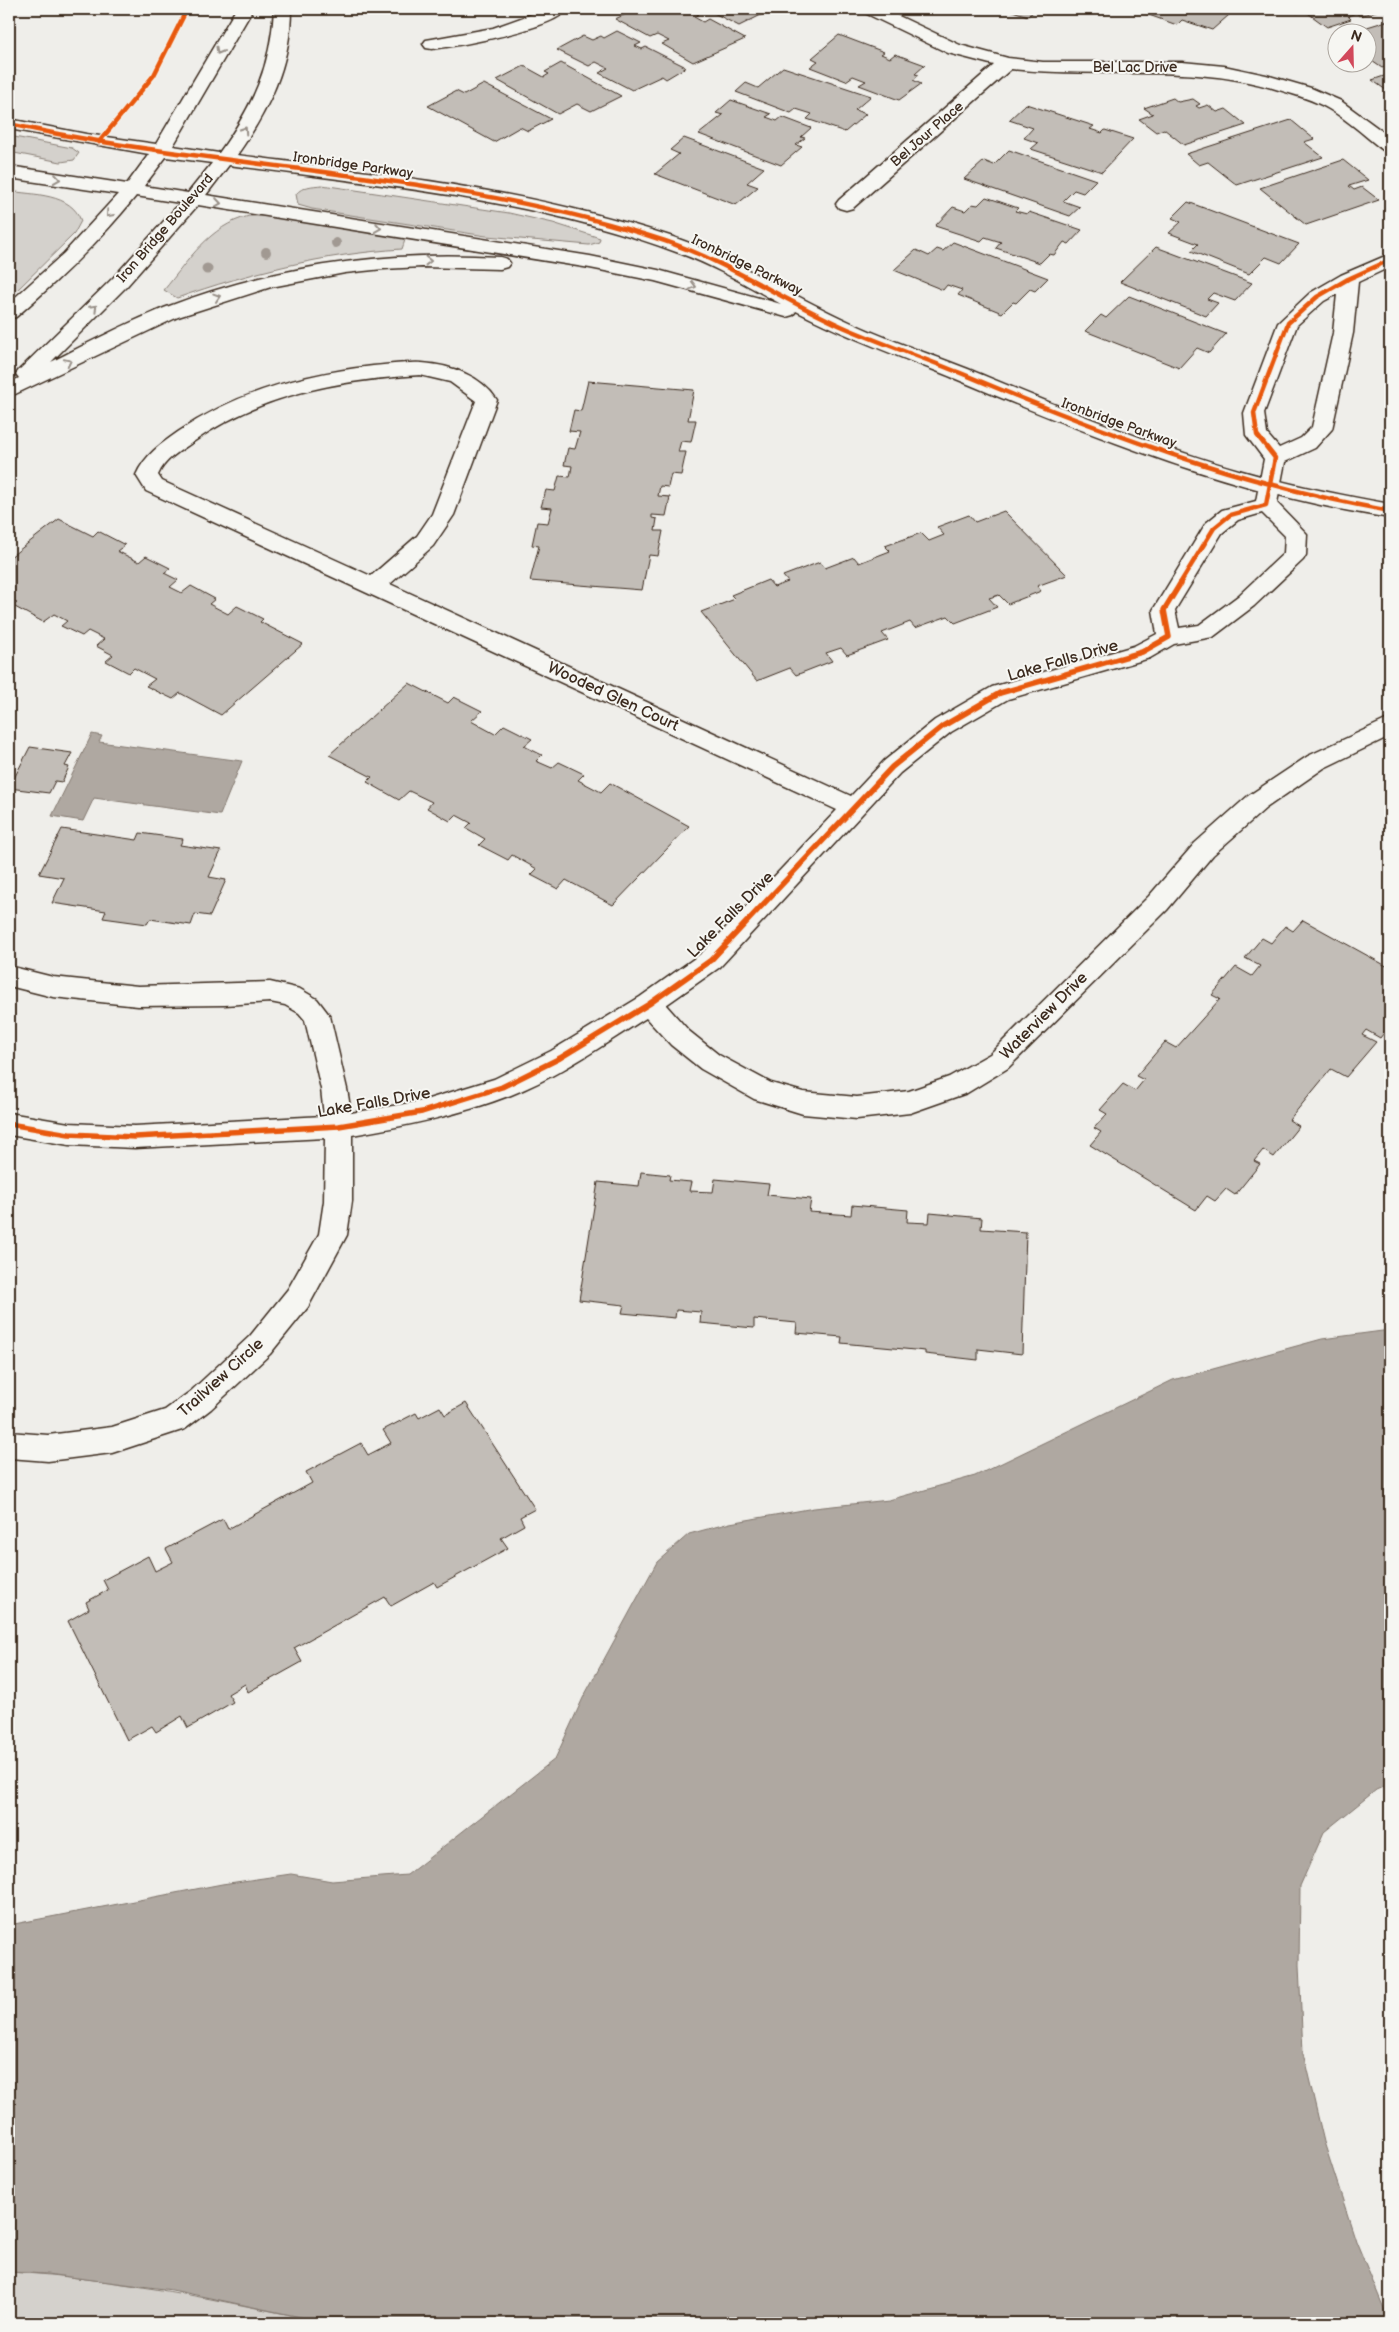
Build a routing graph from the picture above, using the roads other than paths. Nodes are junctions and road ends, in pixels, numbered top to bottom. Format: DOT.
graph roads {
  1 [pos="244,9"];
  2 [pos="283,9"];
  3 [pos="559,9"];
  4 [pos="871,9"];
  5 [pos="432,44"];
  6 [pos="1007,63"];
  7 [pos="9,124"];
  8 [pos="1390,146"];
  9 [pos="161,150"];
  10 [pos="225,159"];
  11 [pos="9,172"];
  12 [pos="130,190"];
  13 [pos="193,199"];
  14 [pos="846,204"];
  15 [pos="1390,260"];
  16 [pos="658,276"];
  17 [pos="1348,278"];
  18 [pos="9,313"];
  19 [pos="846,327"];
  20 [pos="9,391"];
  21 [pos="1275,458"];
  22 [pos="1267,495"];
  23 [pos="1390,511"];
  24 [pos="374,586"];
  25 [pos="1169,637"];
  26 [pos="1390,726"];
  27 [pos="853,808"];
  28 [pos="9,976"];
  29 [pos="649,1004"];
  30 [pos="9,1124"];
  31 [pos="338,1126"];
  32 [pos="9,1445"];
  1 -- 9 [label="street, one-way"];
  10 -- 2 [label="street, Iron Bridge Boulevard, one-way"];
  3 -- 5 [label="street"];
  4 -- 6 [label="street, Bel Lac Drive"];
  6 -- 8 [label="street, Bel Lac Drive"];
  6 -- 14 [label="street, Bel Jour Place"];
  7 -- 9 [label="street, Ironbridge Parkway"];
  9 -- 10 [label="street, Ironbridge Parkway"];
  9 -- 12 [label="street"];
  10 -- 13 [label="street, Iron Bridge Boulevard"];
  10 -- 19 [label="street, Ironbridge Parkway"];
  11 -- 12 [label="street, Ironbridge Parkway, one-way"];
  12 -- 13 [label="street, Ironbridge Parkway"];
  12 -- 18 [label="street, one-way"];
  13 -- 16 [label="street, Ironbridge Parkway, one-way"];
  20 -- 13 [label="street, Iron Bridge Boulevard, one-way"];
  15 -- 17 [label="street"];
  16 -- 19 [label="street, Ironbridge Parkway, one-way"];
  20 -- 16 [label="street, one-way"];
  17 -- 21 [label="street"];
  17 -- 21 [label="street"];
  19 -- 22 [label="street, Ironbridge Parkway"];
  21 -- 22 [label="street"];
  22 -- 23 [label="street, Ironbridge Parkway"];
  22 -- 25 [label="street"];
  22 -- 25 [label="street"];
  24 -- 24 [label="street, Wooded Glen Court"];
  24 -- 27 [label="street, Wooded Glen Court"];
  25 -- 27 [label="street, Lake Falls Drive"];
  26 -- 29 [label="street, Waterview Drive"];
  27 -- 29 [label="street, Lake Falls Drive"];
  28 -- 31 [label="street, Trailview Circle"];
  29 -- 31 [label="street, Lake Falls Drive"];
  30 -- 31 [label="street, Lake Falls Drive"];
  31 -- 32 [label="street, Trailview Circle"];
}
